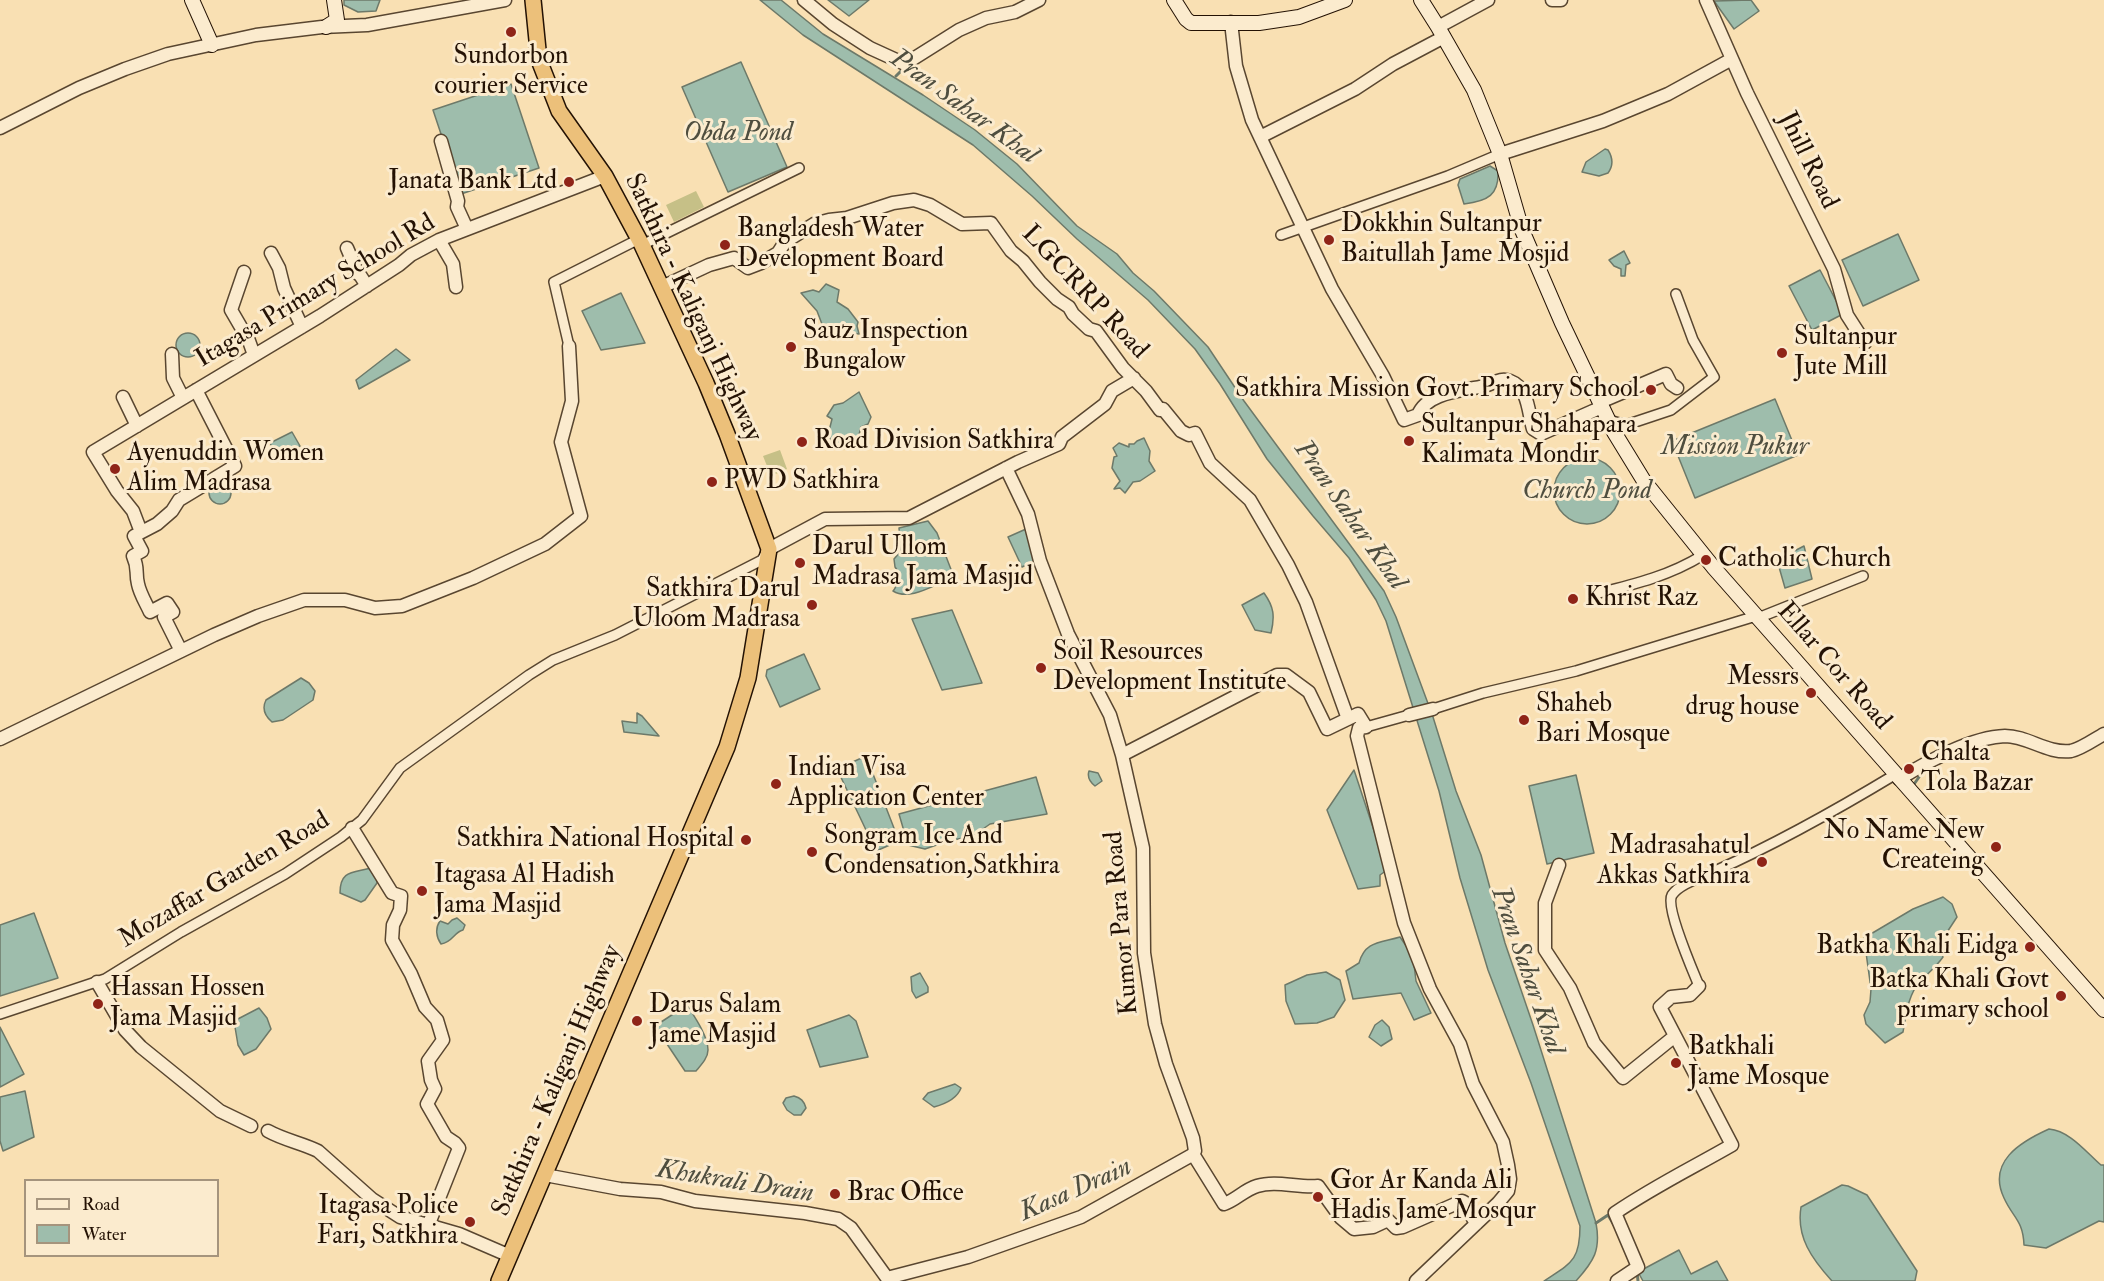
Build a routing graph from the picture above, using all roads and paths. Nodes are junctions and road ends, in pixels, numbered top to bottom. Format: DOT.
graph roads {
  1 [pos="192,0"];
  2 [pos="334,0"];
  3 [pos="505,0"];
  4 [pos="532,0"];
  5 [pos="804,0"];
  6 [pos="1039,0"];
  7 [pos="1174,0"];
  8 [pos="1345,0"];
  9 [pos="1420,0"];
  10 [pos="1488,0"];
  11 [pos="1551,0"];
  12 [pos="1561,0"];
  13 [pos="1706,0"];
  14 [pos="1231,22"];
  15 [pos="326,27"];
  16 [pos="1441,32"];
  17 [pos="212,45"];
  18 [pos="1732,59"];
  19 [pos="0,128"];
  20 [pos="1260,137"];
  21 [pos="441,141"];
  22 [pos="1500,154"];
  23 [pos="799,168"];
  24 [pos="605,176"];
  25 [pos="1304,227"];
  26 [pos="467,229"];
  27 [pos="1281,235"];
  28 [pos="439,240"];
  29 [pos="640,242"];
  30 [pos="347,248"];
  31 [pos="271,253"];
  32 [pos="244,272"];
  33 [pos="367,286"];
  34 [pos="456,287"];
  35 [pos="662,287"];
  36 [pos="1676,294"];
  37 [pos="302,327"];
  38 [pos="1865,343"];
  39 [pos="569,346"];
  40 [pos="172,354"];
  41 [pos="254,355"];
  42 [pos="1134,378"];
  43 [pos="1677,388"];
  44 [pos="196,390"];
  45 [pos="123,397"];
  46 [pos="183,398"];
  47 [pos="1601,404"];
  48 [pos="1609,420"];
  49 [pos="137,426"];
  50 [pos="1006,468"];
  51 [pos="141,532"];
  52 [pos="769,549"];
  53 [pos="1704,555"];
  54 [pos="1863,576"];
  55 [pos="1599,593"];
  56 [pos="1757,617"];
  57 [pos="181,651"];
  58 [pos="1433,709"];
  59 [pos="1409,715"];
  60 [pos="1348,719"];
  61 [pos="1366,727"];
  62 [pos="2104,734"];
  63 [pos="0,739"];
  64 [pos="1122,755"];
  65 [pos="1897,777"];
  66 [pos="352,828"];
  67 [pos="1559,865"];
  68 [pos="97,982"];
  69 [pos="1699,986"];
  70 [pos="2104,1010"];
  71 [pos="0,1014"];
  72 [pos="1675,1036"];
  73 [pos="250,1126"];
  74 [pos="268,1131"];
  75 [pos="1193,1154"];
  76 [pos="545,1175"];
  77 [pos="1476,1224"];
  78 [pos="428,1226"];
  79 [pos="510,1256"];
  80 [pos="887,1280"];
  81 [pos="499,1281"];
  82 [pos="1416,1281"];
  83 [pos="1617,1281"];
  1 -- 17 [label="main road"];
  2 -- 15 [label="main road"];
  3 -- 15 [label="street"];
  4 -- 24 [label="highway, Satkhira - Kaliganj Highway"];
  5 -- 6 [label="street"];
  7 -- 14 [label="main road"];
  8 -- 14 [label="main road"];
  9 -- 16 [label="main road, Ellar Cor Road"];
  10 -- 16 [label="street"];
  11 -- 12 [label="street"];
  13 -- 18 [label="street, Jhill Road"];
  14 -- 20 [label="street"];
  15 -- 17 [label="street"];
  16 -- 20 [label="street"];
  16 -- 22 [label="main road, Ellar Cor Road"];
  17 -- 19 [label="street"];
  18 -- 22 [label="street"];
  18 -- 38 [label="street, Jhill Road"];
  20 -- 25 [label="street"];
  21 -- 26 [label="street"];
  22 -- 25 [label="street"];
  22 -- 47 [label="main road, Ellar Cor Road"];
  23 -- 29 [label="street"];
  24 -- 26 [label="street, Itagasa Primary School Rd"];
  24 -- 29 [label="highway, Satkhira - Kaliganj Highway"];
  25 -- 27 [label="street"];
  25 -- 47 [label="street"];
  26 -- 28 [label="street, Itagasa Primary School Rd"];
  28 -- 33 [label="street, Itagasa Primary School Rd"];
  28 -- 34 [label="street"];
  29 -- 35 [label="highway, Satkhira - Kaliganj Highway"];
  29 -- 39 [label="street"];
  30 -- 33 [label="street"];
  31 -- 37 [label="street"];
  32 -- 41 [label="street"];
  33 -- 37 [label="street, Itagasa Primary School Rd"];
  35 -- 42 [label="street, LGCRRP Road"];
  35 -- 52 [label="highway, Satkhira - Kaliganj Highway"];
  36 -- 48 [label="street"];
  37 -- 41 [label="street, Itagasa Primary School Rd"];
  39 -- 57 [label="street"];
  40 -- 46 [label="street"];
  41 -- 44 [label="street, Itagasa Primary School Rd"];
  42 -- 50 [label="street"];
  42 -- 60 [label="street, LGCRRP Road"];
  43 -- 47 [label="street"];
  44 -- 46 [label="street, Itagasa Primary School Rd"];
  44 -- 51 [label="street"];
  45 -- 49 [label="street"];
  46 -- 49 [label="street, Itagasa Primary School Rd"];
  47 -- 48 [label="main road, Ellar Cor Road"];
  48 -- 53 [label="main road, Ellar Cor Road"];
  49 -- 51 [label="street, Itagasa Primary School Rd"];
  50 -- 52 [label="street"];
  50 -- 64 [label="street, Kumor Para Road"];
  51 -- 57 [label="street"];
  52 -- 66 [label="street, Mozaffar Garden Road"];
  52 -- 76 [label="highway, Satkhira - Kaliganj Highway"];
  53 -- 55 [label="street"];
  53 -- 56 [label="main road, Ellar Cor Road"];
  54 -- 56 [label="street"];
  56 -- 58 [label="street"];
  56 -- 65 [label="main road, Ellar Cor Road"];
  57 -- 63 [label="street"];
  58 -- 59 [label="street"];
  59 -- 61 [label="street"];
  60 -- 61 [label="street"];
  60 -- 64 [label="street"];
  61 -- 77 [label="street"];
  62 -- 65 [label="street"];
  64 -- 75 [label="street, Kumor Para Road"];
  65 -- 69 [label="street"];
  65 -- 70 [label="main road, Ellar Cor Road"];
  66 -- 68 [label="street, Mozaffar Garden Road"];
  66 -- 78 [label="street"];
  67 -- 72 [label="street"];
  68 -- 71 [label="street, Mozaffar Garden Road"];
  68 -- 73 [label="street"];
  69 -- 72 [label="street"];
  72 -- 83 [label="street"];
  73 -- 74 [label="street"];
  74 -- 78 [label="street"];
  75 -- 77 [label="street"];
  75 -- 80 [label="street"];
  76 -- 79 [label="highway, Satkhira - Kaliganj Highway"];
  76 -- 80 [label="street"];
  77 -- 82 [label="street"];
  78 -- 79 [label="street"];
  79 -- 81 [label="highway, Satkhira - Kaliganj Highway"];
}
